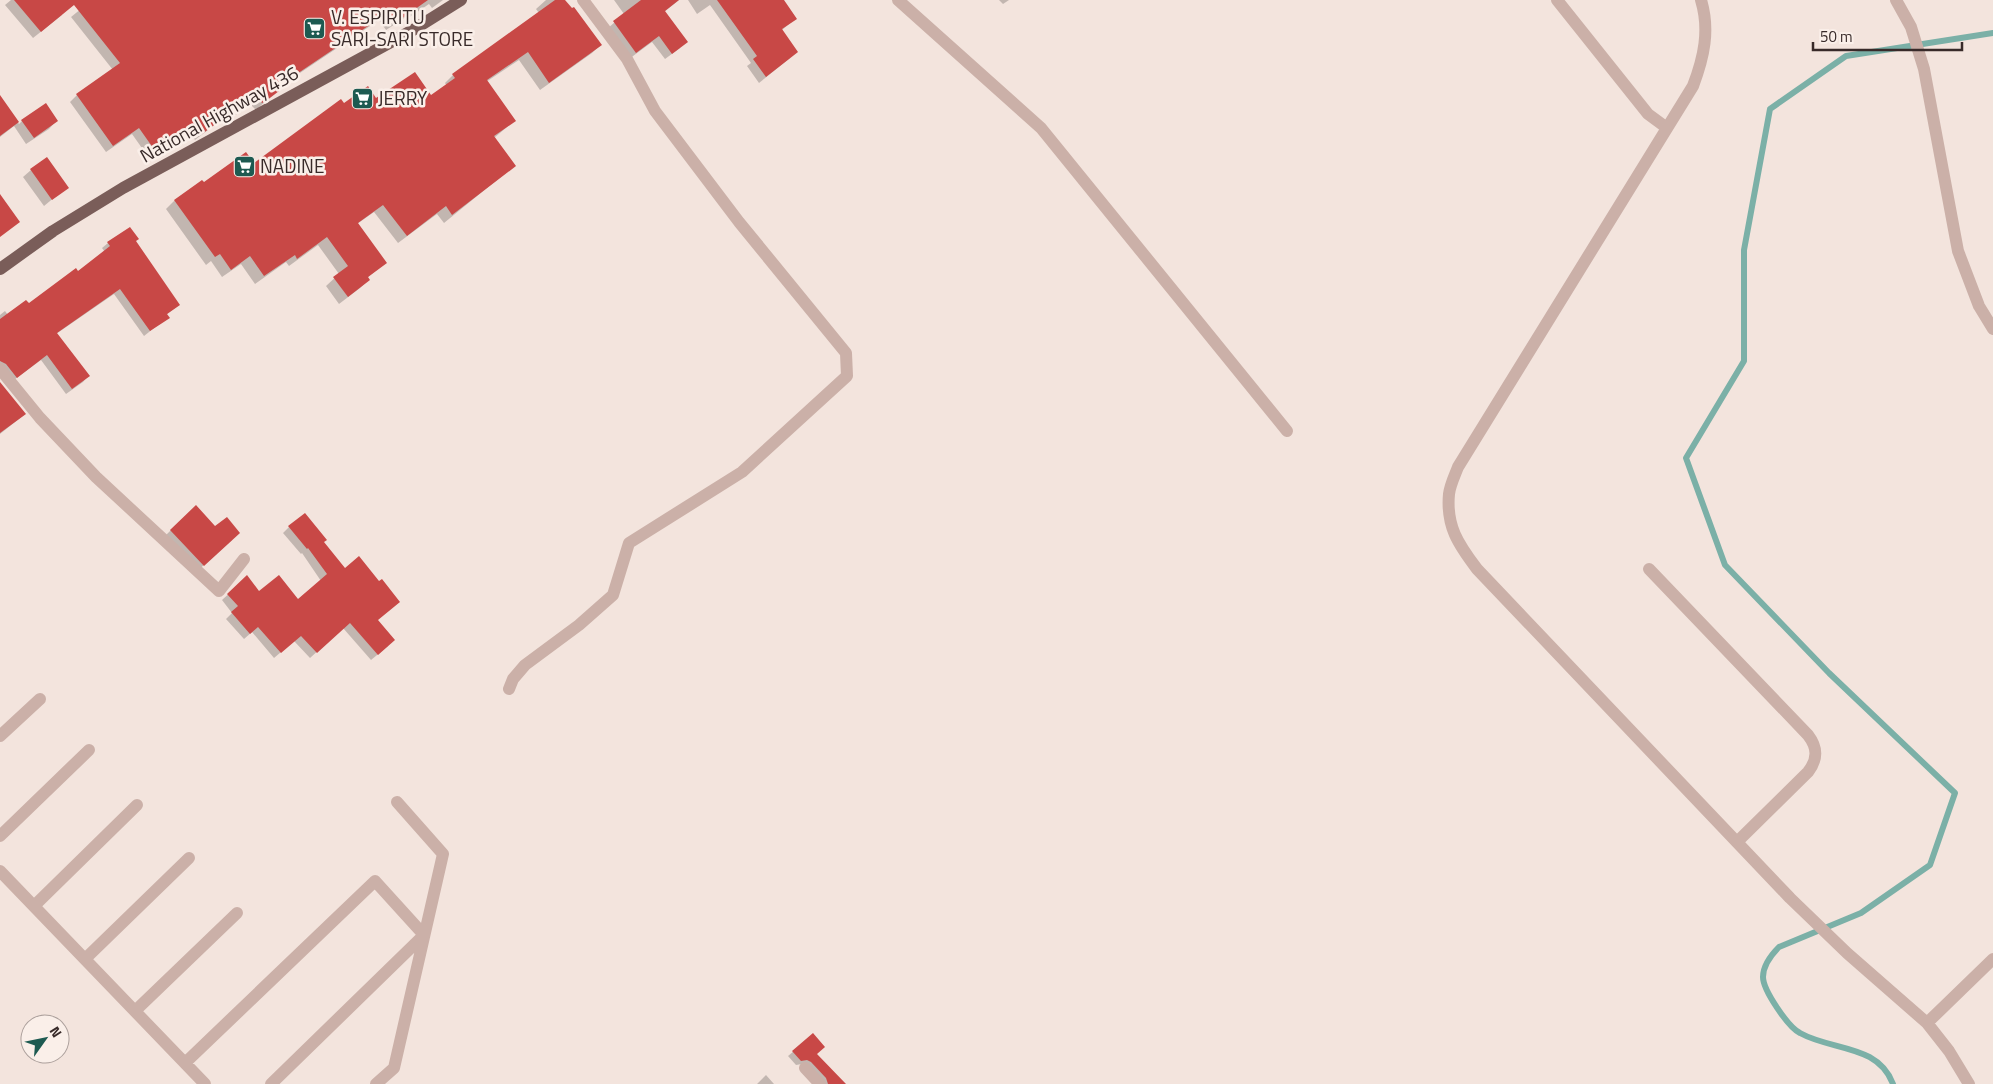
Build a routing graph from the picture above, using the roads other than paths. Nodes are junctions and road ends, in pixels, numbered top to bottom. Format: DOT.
graph roads {
  1 [pos="461,0"];
  2 [pos="583,0"];
  3 [pos="898,0"];
  4 [pos="1557,0"];
  5 [pos="1701,0"];
  6 [pos="1896,0"];
  7 [pos="1667,128"];
  8 [pos="0,269"];
  9 [pos="1993,329"];
  10 [pos="0,368"];
  11 [pos="1287,431"];
  12 [pos="244,559"];
  13 [pos="1650,569"];
  14 [pos="509,689"];
  15 [pos="40,699"];
  16 [pos="0,736"];
  17 [pos="88,750"];
  18 [pos="398,802"];
  19 [pos="137,805"];
  20 [pos="0,836"];
  21 [pos="1738,841"];
  22 [pos="189,858"];
  23 [pos="0,871"];
  24 [pos="34,906"];
  25 [pos="237,913"];
  26 [pos="424,935"];
  27 [pos="85,959"];
  28 [pos="1993,959"];
  29 [pos="135,1010"];
  30 [pos="1928,1023"];
  31 [pos="185,1063"];
  32 [pos="805,1068"];
  33 [pos="205,1084"];
  34 [pos="271,1084"];
  35 [pos="376,1084"];
  36 [pos="820,1084"];
  37 [pos="1969,1084"];
  1 -- 8 [label="main road, National Highway 436"];
  2 -- 14 [label="street"];
  3 -- 11 [label="street"];
  4 -- 7 [label="street"];
  5 -- 7 [label="street"];
  6 -- 9 [label="street"];
  7 -- 21 [label="street"];
  10 -- 12 [label="street"];
  13 -- 21 [label="street"];
  15 -- 16 [label="street"];
  17 -- 20 [label="street"];
  18 -- 26 [label="street"];
  19 -- 24 [label="street"];
  21 -- 30 [label="street"];
  22 -- 27 [label="street"];
  23 -- 24 [label="street"];
  24 -- 27 [label="street"];
  25 -- 29 [label="street"];
  26 -- 31 [label="street"];
  26 -- 34 [label="street"];
  26 -- 35 [label="street"];
  27 -- 29 [label="street"];
  28 -- 30 [label="street"];
  29 -- 31 [label="street"];
  30 -- 37 [label="street"];
  31 -- 33 [label="street"];
  32 -- 36 [label="street"];
}
